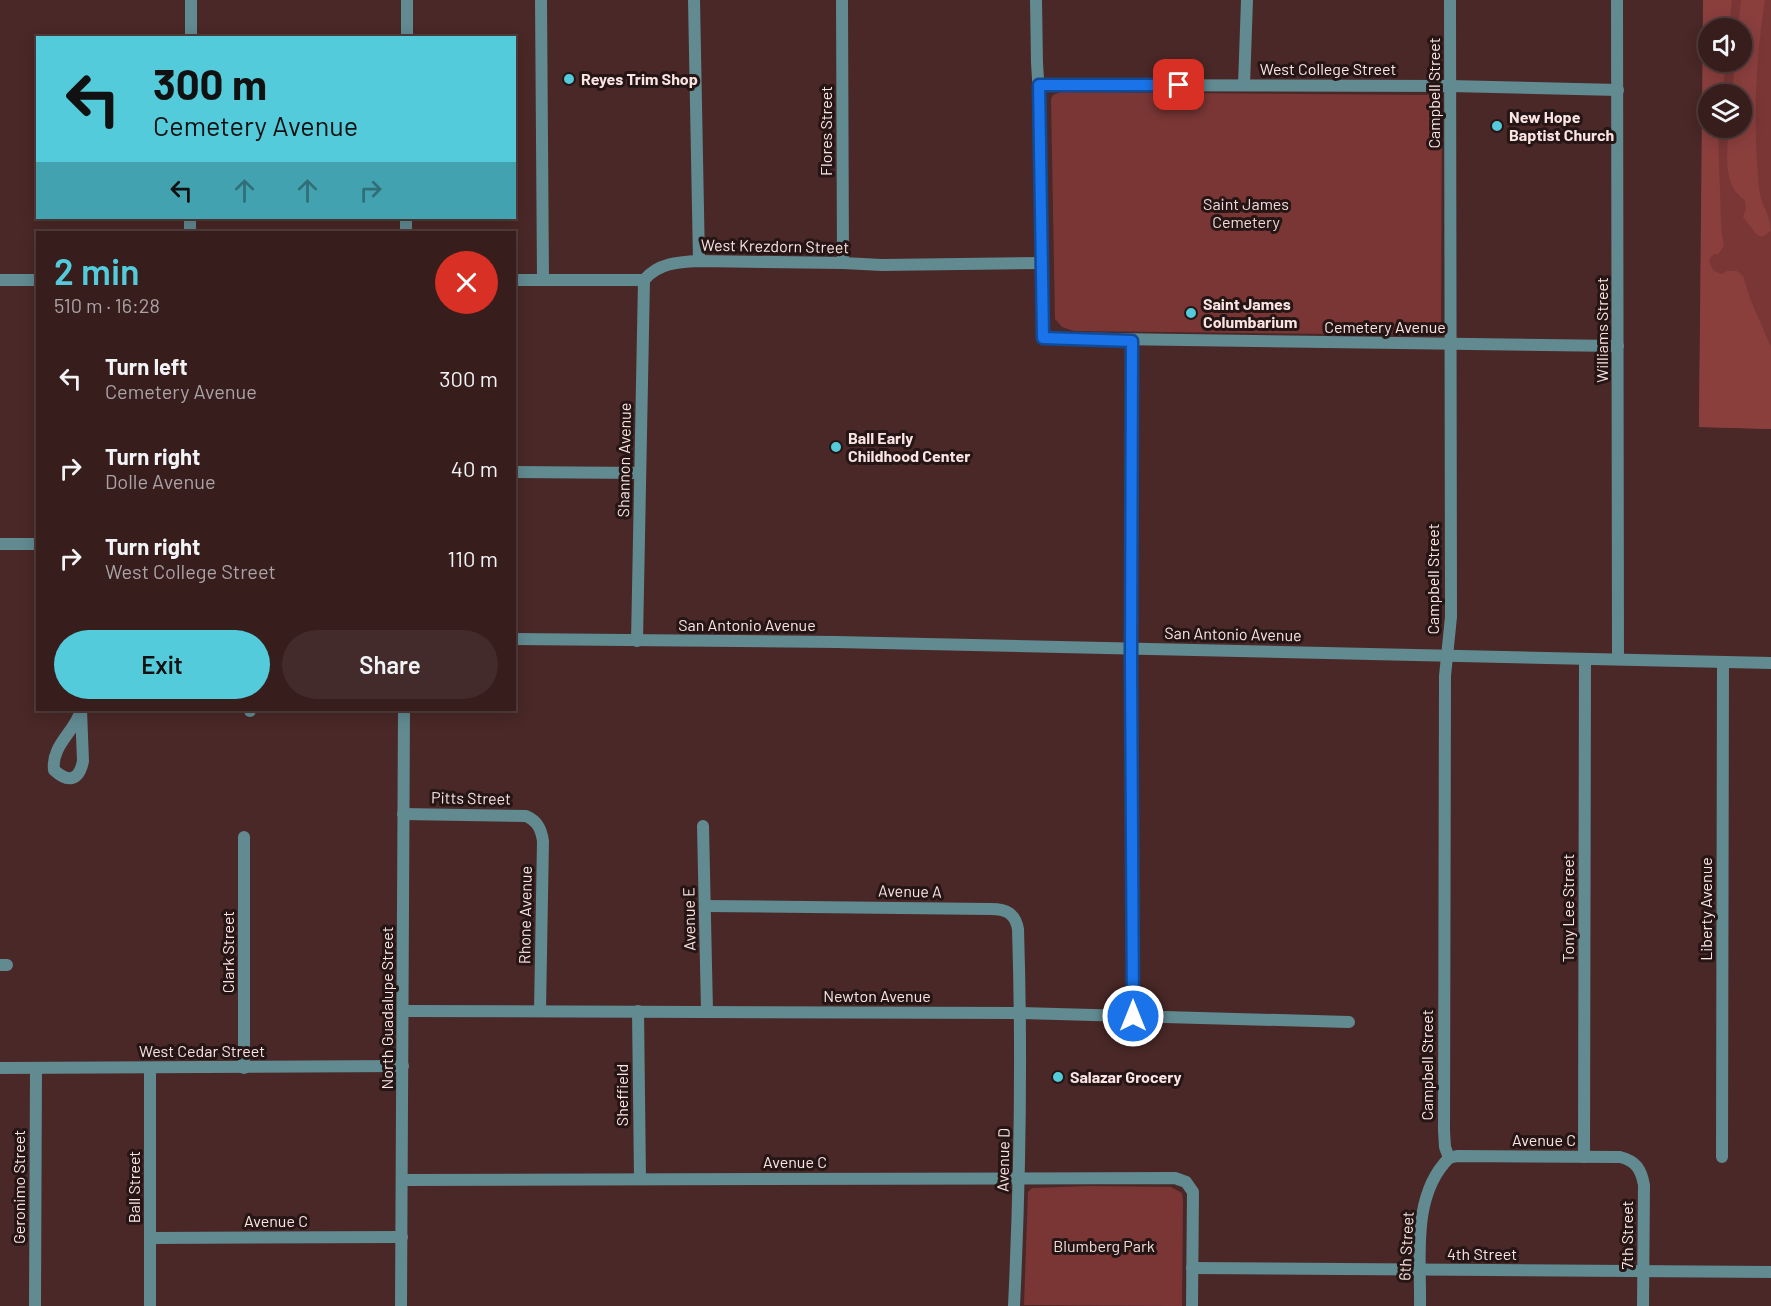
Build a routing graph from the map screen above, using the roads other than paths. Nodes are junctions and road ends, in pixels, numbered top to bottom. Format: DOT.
graph roads {
  1 [pos="191,0"];
  2 [pos="406,0"];
  3 [pos="541,0"];
  4 [pos="694,0"];
  5 [pos="842,0"];
  6 [pos="1036,0"];
  7 [pos="1247,0"];
  8 [pos="1450,0"];
  9 [pos="1617,0"];
  10 [pos="190,36"];
  11 [pos="406,36"];
  12 [pos="1039,85"];
  13 [pos="1244,85"];
  14 [pos="1450,86"];
  15 [pos="1618,90"];
  16 [pos="699,261"];
  17 [pos="843,263"];
  18 [pos="1041,263"];
  19 [pos="0,280"];
  20 [pos="36,280"];
  21 [pos="516,280"];
  22 [pos="543,280"];
  23 [pos="644,280"];
  24 [pos="1132,341"];
  25 [pos="1450,344"];
  26 [pos="1618,346"];
  27 [pos="516,472"];
  28 [pos="640,473"];
  29 [pos="0,544"];
  30 [pos="36,544"];
  31 [pos="516,639"];
  32 [pos="637,641"];
  33 [pos="1131,649"];
  34 [pos="1448,655"];
  35 [pos="1585,658"];
  36 [pos="1618,659"];
  37 [pos="1723,662"];
  38 [pos="1771,663"];
  39 [pos="81,711"];
  40 [pos="81,711"];
  41 [pos="404,711"];
  42 [pos="403,814"];
  43 [pos="537,823"];
  44 [pos="703,826"];
  45 [pos="244,837"];
  46 [pos="706,906"];
  47 [pos="540,1010"];
  48 [pos="403,1011"];
  49 [pos="638,1011"];
  50 [pos="707,1011"];
  51 [pos="1021,1013"];
  52 [pos="1133,1016"];
  53 [pos="1349,1022"];
  54 [pos="403,1066"];
  55 [pos="0,1068"];
  56 [pos="36,1068"];
  57 [pos="150,1068"];
  58 [pos="244,1068"];
  59 [pos="1584,1157"];
  60 [pos="1722,1157"];
  61 [pos="1449,1158"];
  62 [pos="1637,1165"];
  63 [pos="640,1179"];
  64 [pos="1020,1179"];
  65 [pos="402,1180"];
  66 [pos="402,1237"];
  67 [pos="151,1238"];
  68 [pos="1192,1268"];
  69 [pos="1420,1270"];
  70 [pos="1644,1271"];
  71 [pos="1771,1272"];
  72 [pos="35,1306"];
  73 [pos="150,1306"];
  74 [pos="401,1306"];
  75 [pos="1014,1306"];
  76 [pos="1192,1306"];
  77 [pos="1420,1306"];
  78 [pos="1643,1306"];
  1 -- 10 [label="street"];
  2 -- 11 [label="street"];
  3 -- 22 [label="street"];
  4 -- 16 [label="street"];
  5 -- 17 [label="street, Flores Street"];
  6 -- 12 [label="street"];
  7 -- 13 [label="street"];
  8 -- 14 [label="street, Campbell Street"];
  9 -- 15 [label="street, Williams Street"];
  12 -- 13 [label="street, West College Street"];
  12 -- 18 [label="street"];
  13 -- 14 [label="street, West College Street"];
  14 -- 15 [label="street, West College Street"];
  14 -- 25 [label="street, Campbell Street"];
  15 -- 26 [label="street, Williams Street"];
  16 -- 17 [label="street, West Krezdorn Street"];
  16 -- 23 [label="street, West Krezdorn Street"];
  17 -- 18 [label="street, West Krezdorn Street"];
  18 -- 24 [label="street, Cemetery Avenue"];
  19 -- 20 [label="street"];
  21 -- 22 [label="street"];
  22 -- 23 [label="street"];
  23 -- 28 [label="street, Shannon Avenue"];
  24 -- 25 [label="street, Cemetery Avenue"];
  24 -- 33 [label="street"];
  25 -- 26 [label="street, Cemetery Avenue"];
  25 -- 34 [label="street, Campbell Street"];
  26 -- 36 [label="street, Williams Street"];
  27 -- 28 [label="street"];
  28 -- 32 [label="street, Shannon Avenue"];
  29 -- 30 [label="street"];
  31 -- 32 [label="street, San Antonio Avenue"];
  32 -- 33 [label="street, San Antonio Avenue"];
  33 -- 34 [label="street, San Antonio Avenue"];
  33 -- 52 [label="street"];
  34 -- 35 [label="street, San Antonio Avenue"];
  34 -- 61 [label="street, Campbell Street"];
  35 -- 36 [label="street, San Antonio Avenue"];
  35 -- 59 [label="street, Tony Lee Street"];
  36 -- 37 [label="street, San Antonio Avenue"];
  37 -- 38 [label="street, San Antonio Avenue"];
  37 -- 60 [label="street, Liberty Avenue"];
  39 -- 40 [label="street"];
  41 -- 42 [label="street, North Guadalupe Street"];
  42 -- 43 [label="street, Pitts Street"];
  42 -- 48 [label="street, North Guadalupe Street"];
  43 -- 47 [label="street, Rhone Avenue"];
  44 -- 46 [label="street, Avenue E"];
  45 -- 58 [label="street, Clark Street"];
  46 -- 50 [label="street, Avenue E"];
  46 -- 51 [label="street, Avenue A"];
  47 -- 48 [label="street, Newton Avenue"];
  47 -- 49 [label="street, Newton Avenue"];
  48 -- 54 [label="street, North Guadalupe Street"];
  49 -- 50 [label="street, Newton Avenue"];
  49 -- 63 [label="street, Sheffield"];
  50 -- 51 [label="street, Newton Avenue"];
  51 -- 52 [label="street, Newton Avenue"];
  51 -- 64 [label="street, Avenue D"];
  52 -- 53 [label="street, Newton Avenue"];
  54 -- 58 [label="street, West Cedar Street"];
  54 -- 65 [label="street, North Guadalupe Street"];
  55 -- 56 [label="street, West Cedar Street"];
  56 -- 57 [label="street, West Cedar Street"];
  56 -- 72 [label="street, Geronimo Street"];
  57 -- 58 [label="street, West Cedar Street"];
  57 -- 67 [label="street, Ball Street"];
  59 -- 61 [label="street, Avenue C"];
  59 -- 62 [label="street, Avenue C"];
  61 -- 69 [label="street, 6th Street"];
  62 -- 70 [label="street, 7th Street"];
  63 -- 64 [label="street, Avenue C"];
  63 -- 65 [label="street, Avenue C"];
  64 -- 68 [label="street, Avenue C"];
  64 -- 75 [label="street, Avenue D"];
  65 -- 66 [label="street, North Guadalupe Street"];
  66 -- 67 [label="street, Avenue C"];
  66 -- 74 [label="street, North Guadalupe Street"];
  67 -- 73 [label="street, Ball Street"];
  68 -- 69 [label="street, 4th Street"];
  68 -- 76 [label="street"];
  69 -- 70 [label="street, 4th Street"];
  69 -- 77 [label="street, 6th Street"];
  70 -- 71 [label="street, 4th Street"];
  70 -- 78 [label="street, 7th Street"];
}
